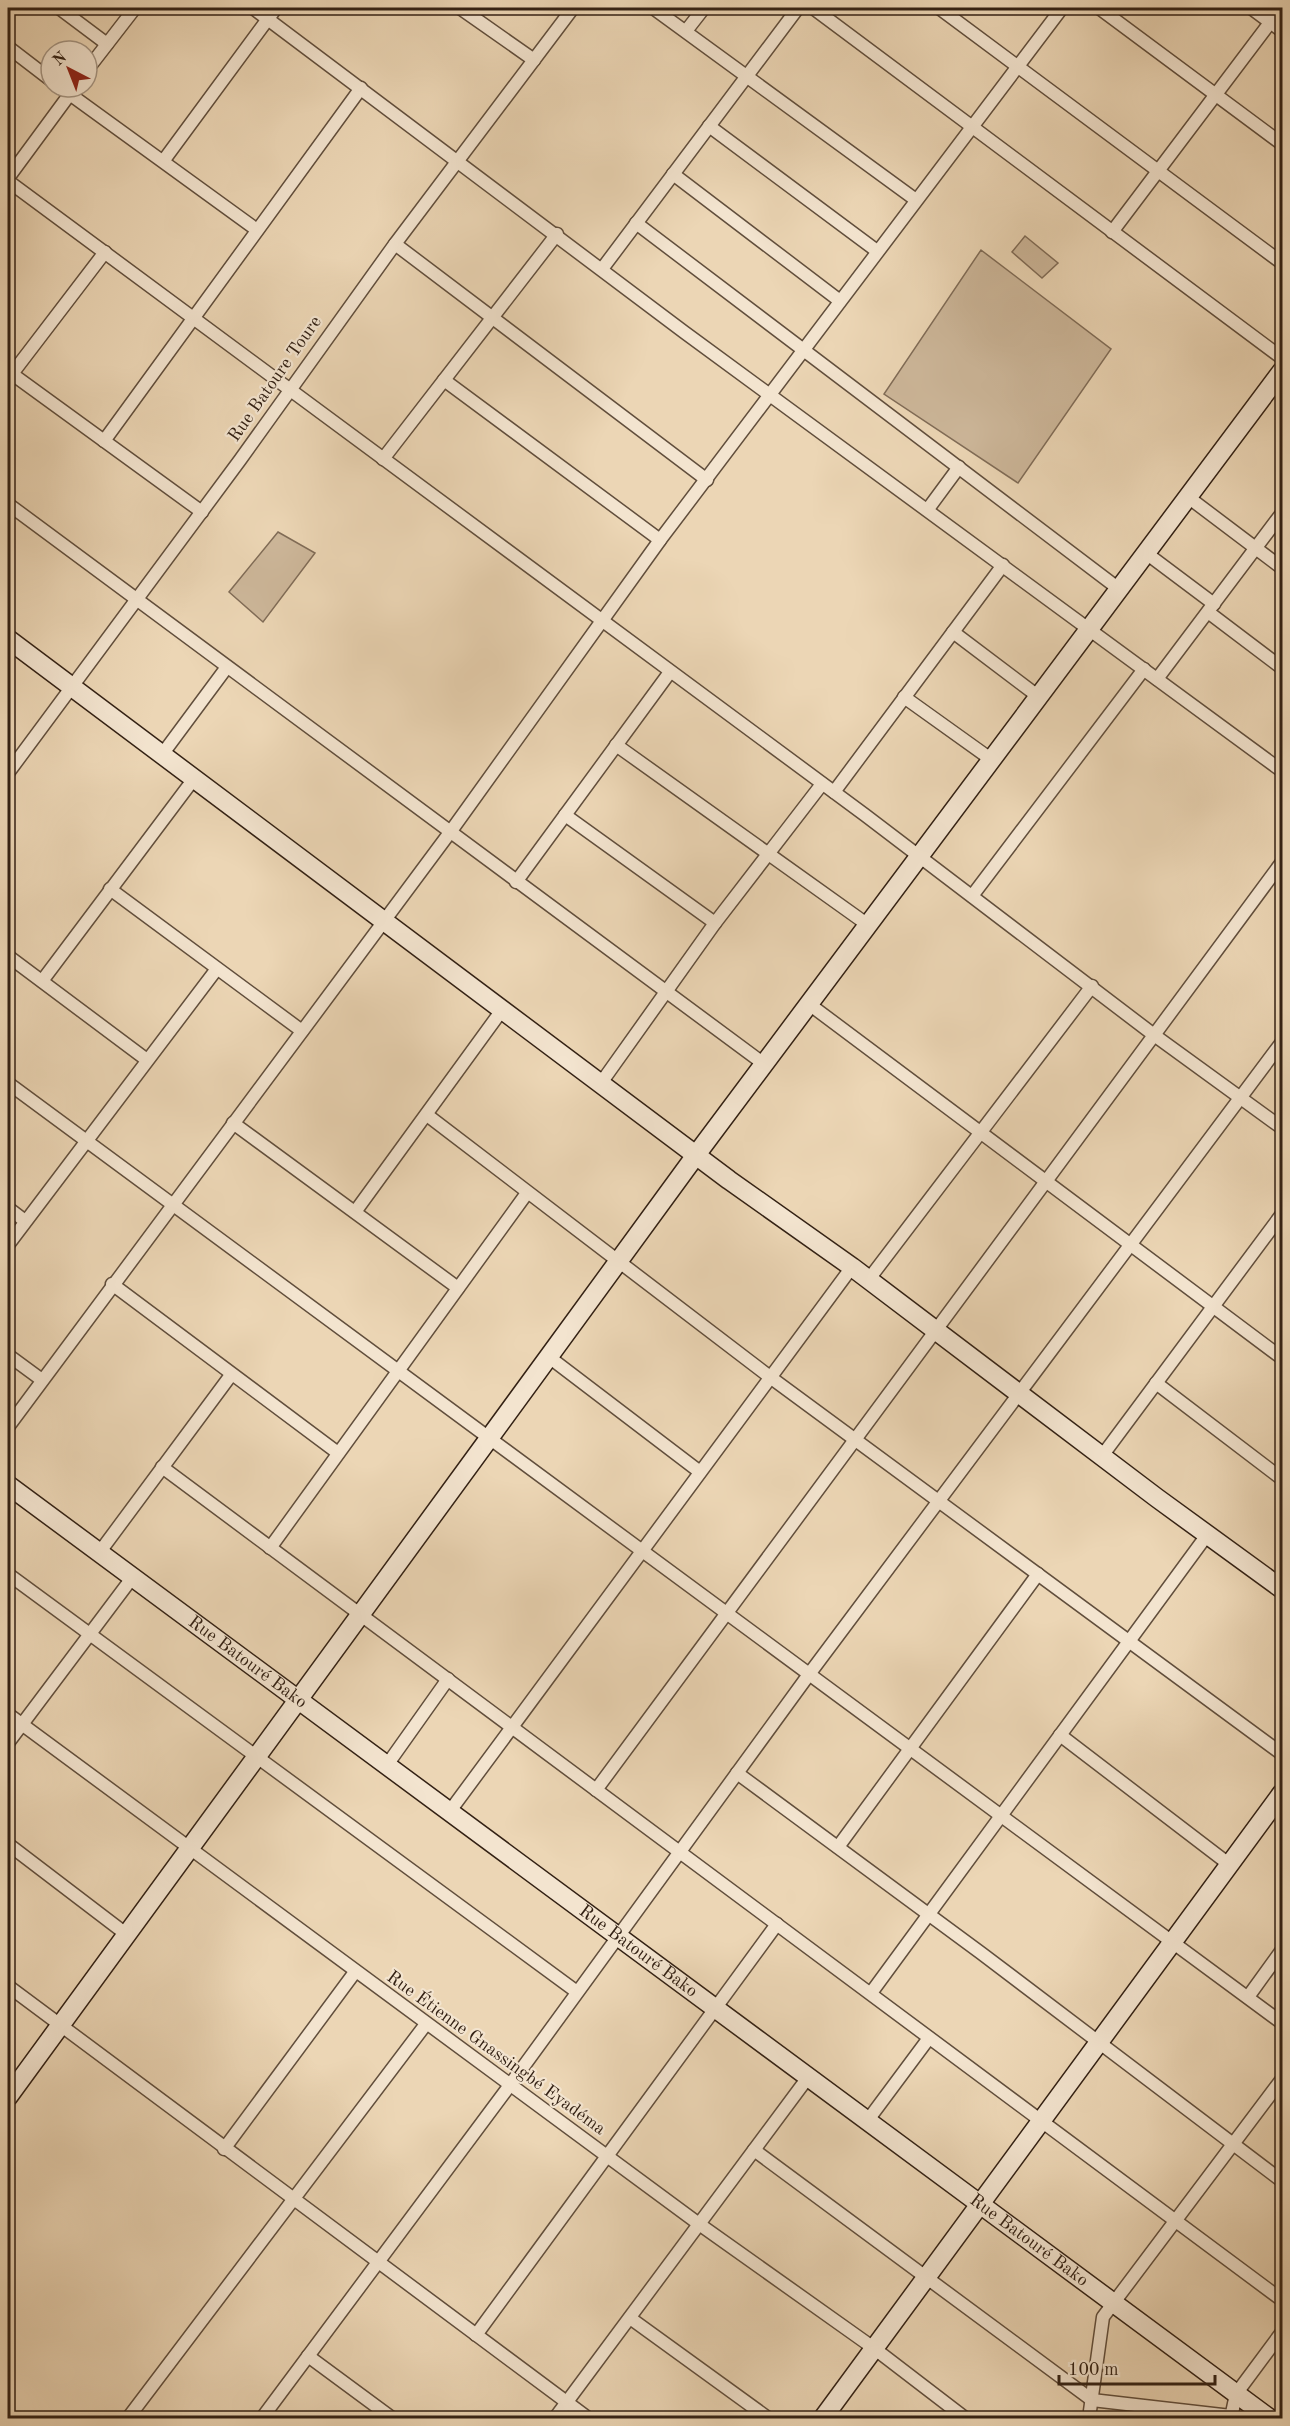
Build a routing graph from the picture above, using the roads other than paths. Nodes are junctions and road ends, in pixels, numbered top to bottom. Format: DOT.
graph roads {
  1 [pos="59,8"];
  2 [pos="135,8"];
  3 [pos="254,8"];
  4 [pos="276,8"];
  5 [pos="460,8"];
  6 [pos="573,8"];
  7 [pos="653,8"];
  8 [pos="704,8"];
  9 [pos="798,8"];
  10 [pos="813,8"];
  11 [pos="939,8"];
  12 [pos="1062,8"];
  13 [pos="1099,8"];
  14 [pos="1251,8"];
  15 [pos="1281,8"];
  16 [pos="268,18"];
  17 [pos="1270,22"];
  18 [pos="686,31"];
  19 [pos="1282,31"];
  20 [pos="108,44"];
  21 [pos="8,47"];
  22 [pos="99,55"];
  23 [pos="534,60"];
  24 [pos="1017,67"];
  25 [pos="39,71"];
  26 [pos="746,76"];
  27 [pos="361,88"];
  28 [pos="1217,95"];
  29 [pos="61,99"];
  30 [pos="82,99"];
  31 [pos="972,125"];
  32 [pos="709,126"];
  33 [pos="1282,144"];
  34 [pos="165,160"];
  35 [pos="459,161"];
  36 [pos="1159,171"];
  37 [pos="673,174"];
  38 [pos="8,179"];
  39 [pos="916,200"];
  40 [pos="636,223"];
  41 [pos="257,230"];
  42 [pos="1112,232"];
  43 [pos="556,234"];
  44 [pos="395,244"];
  45 [pos="877,251"];
  46 [pos="105,252"];
  47 [pos="1282,263"];
  48 [pos="602,269"];
  49 [pos="840,301"];
  50 [pos="492,316"];
  51 [pos="194,317"];
  52 [pos="803,349"];
  53 [pos="1282,358"];
  54 [pos="1282,371"];
  55 [pos="9,375"];
  56 [pos="444,380"];
  57 [pos="290,389"];
  58 [pos="769,394"];
  59 [pos="104,441"];
  60 [pos="383,459"];
  61 [pos="959,467"];
  62 [pos="707,480"];
  63 [pos="1188,497"];
  64 [pos="8,504"];
  65 [pos="928,509"];
  66 [pos="202,512"];
  67 [pos="1282,513"];
  68 [pos="660,540"];
  69 [pos="1256,549"];
  70 [pos="1146,553"];
  71 [pos="1003,565"];
  72 [pos="1282,568"];
  73 [pos="1119,589"];
  74 [pos="136,600"];
  75 [pos="1211,608"];
  76 [pos="602,623"];
  77 [pos="1090,628"];
  78 [pos="953,632"];
  79 [pos="8,639"];
  80 [pos="227,667"];
  81 [pos="1282,668"];
  82 [pos="1144,669"];
  83 [pos="670,672"];
  84 [pos="1157,679"];
  85 [pos="71,688"];
  86 [pos="904,697"];
  87 [pos="1039,697"];
  88 [pos="616,746"];
  89 [pos="161,756"];
  90 [pos="992,760"];
  91 [pos="1282,771"];
  92 [pos="8,773"];
  93 [pos="193,780"];
  94 [pos="822,784"];
  95 [pos="834,792"];
  96 [pos="566,815"];
  97 [pos="451,831"];
  98 [pos="768,856"];
  99 [pos="920,856"];
  100 [pos="1282,862"];
  101 [pos="516,882"];
  102 [pos="110,889"];
  103 [pos="972,896"];
  104 [pos="384,920"];
  105 [pos="715,923"];
  106 [pos="868,925"];
  107 [pos="8,956"];
  108 [pos="216,970"];
  109 [pos="42,981"];
  110 [pos="1092,986"];
  111 [pos="666,992"];
  112 [pos="809,1004"];
  113 [pos="502,1011"];
  114 [pos="302,1031"];
  115 [pos="1154,1035"];
  116 [pos="1282,1042"];
  117 [pos="147,1060"];
  118 [pos="764,1064"];
  119 [pos="8,1083"];
  120 [pos="601,1083"];
  121 [pos="1241,1098"];
  122 [pos="427,1115"];
  123 [pos="233,1123"];
  124 [pos="1282,1128"];
  125 [pos="981,1133"];
  126 [pos="86,1142"];
  127 [pos="696,1155"];
  128 [pos="1046,1182"];
  129 [pos="527,1193"];
  130 [pos="172,1205"];
  131 [pos="8,1208"];
  132 [pos="355,1212"];
  133 [pos="1282,1214"];
  134 [pos="25,1221"];
  135 [pos="8,1245"];
  136 [pos="1131,1245"];
  137 [pos="617,1263"];
  138 [pos="852,1266"];
  139 [pos="869,1279"];
  140 [pos="112,1284"];
  141 [pos="458,1288"];
  142 [pos="1214,1307"];
  143 [pos="936,1330"];
  144 [pos="8,1354"];
  145 [pos="1281,1354"];
  146 [pos="549,1357"];
  147 [pos="399,1372"];
  148 [pos="231,1375"];
  149 [pos="770,1377"];
  150 [pos="42,1380"];
  151 [pos="1156,1383"];
  152 [pos="1020,1394"];
  153 [pos="8,1426"];
  154 [pos="489,1439"];
  155 [pos="855,1440"];
  156 [pos="338,1453"];
  157 [pos="1102,1456"];
  158 [pos="162,1467"];
  159 [pos="700,1472"];
  160 [pos="1282,1479"];
  161 [pos="8,1485"];
  162 [pos="940,1502"];
  163 [pos="1207,1535"];
  164 [pos="270,1548"];
  165 [pos="641,1551"];
  166 [pos="99,1553"];
  167 [pos="8,1574"];
  168 [pos="1038,1574"];
  169 [pos="132,1578"];
  170 [pos="1282,1589"];
  171 [pos="727,1613"];
  172 [pos="362,1614"];
  173 [pos="89,1634"];
  174 [pos="1129,1641"];
  175 [pos="810,1673"];
  176 [pos="448,1679"];
  177 [pos="299,1700"];
  178 [pos="8,1714"];
  179 [pos="21,1725"];
  180 [pos="512,1727"];
  181 [pos="1060,1735"];
  182 [pos="8,1743"];
  183 [pos="910,1748"];
  184 [pos="1282,1754"];
  185 [pos="256,1758"];
  186 [pos="387,1765"];
  187 [pos="737,1773"];
  188 [pos="596,1790"];
  189 [pos="1282,1793"];
  190 [pos="450,1811"];
  191 [pos="1001,1815"];
  192 [pos="8,1844"];
  193 [pos="838,1847"];
  194 [pos="189,1849"];
  195 [pos="680,1852"];
  196 [pos="1230,1864"];
  197 [pos="928,1914"];
  198 [pos="777,1924"];
  199 [pos="126,1934"];
  200 [pos="618,1936"];
  201 [pos="1174,1942"];
  202 [pos="1282,1950"];
  203 [pos="355,1972"];
  204 [pos="8,1986"];
  205 [pos="577,1992"];
  206 [pos="871,1993"];
  207 [pos="1248,1997"];
  208 [pos="716,2008"];
  209 [pos="1282,2023"];
  210 [pos="426,2024"];
  211 [pos="61,2026"];
  212 [pos="929,2038"];
  213 [pos="1100,2043"];
  214 [pos="809,2076"];
  215 [pos="1282,2079"];
  216 [pos="510,2085"];
  217 [pos="8,2097"];
  218 [pos="868,2120"];
  219 [pos="1043,2121"];
  220 [pos="1232,2145"];
  221 [pos="224,2149"];
  222 [pos="754,2150"];
  223 [pos="606,2156"];
  224 [pos="1282,2181"];
  225 [pos="294,2201"];
  226 [pos="981,2205"];
  227 [pos="1176,2220"];
  228 [pos="699,2224"];
  229 [pos="376,2262"];
  230 [pos="927,2278"];
  231 [pos="1282,2300"];
  232 [pos="1113,2304"];
  233 [pos="630,2318"];
  234 [pos="1282,2332"];
  235 [pos="476,2335"];
  236 [pos="875,2349"];
  237 [pos="308,2356"];
  238 [pos="1236,2394"];
  239 [pos="1092,2400"];
  240 [pos="567,2403"];
  241 [pos="1231,2417"];
  242 [pos="128,2418"];
  243 [pos="262,2418"];
  244 [pos="392,2418"];
  245 [pos="555,2418"];
  246 [pos="588,2418"];
  247 [pos="768,2418"];
  248 [pos="823,2418"];
  249 [pos="965,2418"];
  250 [pos="1089,2418"];
  251 [pos="1269,2418"];
  1 -- 20 [label="street"];
  2 -- 20 [label="street"];
  3 -- 16 [label="street"];
  4 -- 16 [label="street"];
  5 -- 23 [label="street"];
  6 -- 23 [label="street, Rue Batoure Toure"];
  7 -- 18 [label="street"];
  8 -- 18 [label="street"];
  9 -- 26 [label="street"];
  10 -- 31 [label="street"];
  11 -- 24 [label="street"];
  12 -- 24 [label="street"];
  13 -- 28 [label="street"];
  14 -- 17 [label="street"];
  15 -- 17 [label="street"];
  16 -- 27 [label="street"];
  16 -- 34 [label="street"];
  17 -- 19 [label="street"];
  17 -- 28 [label="street"];
  18 -- 26 [label="street"];
  20 -- 22 [label="street"];
  21 -- 25 [label="street"];
  23 -- 35 [label="street, Rue Batoure Toure"];
  24 -- 31 [label="street"];
  24 -- 36 [label="street"];
  26 -- 32 [label="street"];
  26 -- 39 [label="street"];
  27 -- 35 [label="street"];
  27 -- 41 [label="street"];
  28 -- 33 [label="street"];
  28 -- 36 [label="street"];
  29 -- 38 [label="street"];
  30 -- 34 [label="street"];
  31 -- 39 [label="street"];
  31 -- 42 [label="street"];
  32 -- 37 [label="street"];
  32 -- 45 [label="street"];
  34 -- 41 [label="street"];
  35 -- 43 [label="street"];
  35 -- 44 [label="street, Rue Batoure Toure"];
  36 -- 42 [label="street"];
  36 -- 47 [label="street"];
  37 -- 40 [label="street"];
  37 -- 49 [label="street"];
  38 -- 46 [label="street"];
  39 -- 45 [label="street"];
  40 -- 48 [label="street"];
  40 -- 52 [label="street"];
  41 -- 51 [label="street"];
  42 -- 53 [label="street"];
  43 -- 48 [label="street"];
  43 -- 50 [label="street"];
  44 -- 50 [label="street"];
  44 -- 57 [label="street, Rue Batoure Toure"];
  45 -- 49 [label="street"];
  46 -- 51 [label="street"];
  46 -- 55 [label="street"];
  48 -- 58 [label="street"];
  49 -- 52 [label="street"];
  50 -- 56 [label="street"];
  50 -- 62 [label="street"];
  51 -- 57 [label="street"];
  51 -- 59 [label="street"];
  52 -- 58 [label="street"];
  52 -- 61 [label="street"];
  54 -- 63 [label="street"];
  55 -- 59 [label="street"];
  56 -- 60 [label="street"];
  56 -- 68 [label="street"];
  57 -- 60 [label="street"];
  57 -- 66 [label="street, Rue Batoure Toure"];
  58 -- 62 [label="street"];
  58 -- 65 [label="street"];
  59 -- 66 [label="street"];
  60 -- 76 [label="street"];
  61 -- 65 [label="street"];
  61 -- 73 [label="street"];
  62 -- 68 [label="street"];
  63 -- 69 [label="street"];
  63 -- 70 [label="street"];
  64 -- 74 [label="street"];
  65 -- 71 [label="street"];
  66 -- 74 [label="street, Rue Batoure Toure"];
  67 -- 69 [label="street"];
  68 -- 76 [label="street"];
  69 -- 72 [label="street"];
  69 -- 75 [label="street"];
  70 -- 73 [label="street"];
  70 -- 75 [label="street"];
  71 -- 77 [label="street"];
  71 -- 78 [label="street"];
  73 -- 77 [label="street"];
  74 -- 80 [label="street"];
  74 -- 85 [label="street, Rue Batoure Toure"];
  75 -- 81 [label="street"];
  75 -- 84 [label="street"];
  76 -- 83 [label="street"];
  76 -- 97 [label="street"];
  77 -- 82 [label="street"];
  77 -- 87 [label="street"];
  78 -- 86 [label="street"];
  78 -- 87 [label="street"];
  79 -- 85 [label="street"];
  80 -- 89 [label="street"];
  80 -- 97 [label="street"];
  82 -- 84 [label="street"];
  82 -- 103 [label="street"];
  83 -- 88 [label="street"];
  83 -- 94 [label="street"];
  84 -- 91 [label="street"];
  85 -- 89 [label="street"];
  85 -- 92 [label="street, Rue Batoure Toure"];
  86 -- 90 [label="street"];
  86 -- 95 [label="street"];
  87 -- 90 [label="street"];
  88 -- 96 [label="street"];
  88 -- 98 [label="street"];
  89 -- 93 [label="street"];
  90 -- 99 [label="street"];
  93 -- 102 [label="street"];
  93 -- 104 [label="street"];
  94 -- 95 [label="street"];
  94 -- 98 [label="street"];
  95 -- 99 [label="street"];
  96 -- 101 [label="street"];
  96 -- 105 [label="street"];
  97 -- 101 [label="street"];
  97 -- 104 [label="street"];
  98 -- 105 [label="street"];
  98 -- 106 [label="street"];
  99 -- 103 [label="street"];
  99 -- 106 [label="street"];
  100 -- 115 [label="street"];
  101 -- 111 [label="street"];
  102 -- 108 [label="street"];
  102 -- 109 [label="street"];
  103 -- 110 [label="street"];
  104 -- 113 [label="street"];
  104 -- 114 [label="street"];
  105 -- 111 [label="street"];
  106 -- 112 [label="street"];
  107 -- 109 [label="street"];
  108 -- 114 [label="street"];
  108 -- 117 [label="street"];
  109 -- 117 [label="street"];
  110 -- 115 [label="street"];
  110 -- 125 [label="street"];
  111 -- 118 [label="street"];
  111 -- 120 [label="street"];
  112 -- 118 [label="street"];
  112 -- 125 [label="street"];
  113 -- 120 [label="street"];
  113 -- 122 [label="street"];
  114 -- 123 [label="street"];
  115 -- 121 [label="street"];
  115 -- 128 [label="street"];
  116 -- 121 [label="street"];
  117 -- 126 [label="street"];
  118 -- 127 [label="street"];
  119 -- 126 [label="street"];
  120 -- 127 [label="street"];
  121 -- 124 [label="street"];
  121 -- 136 [label="street"];
  122 -- 129 [label="street"];
  122 -- 132 [label="street"];
  123 -- 130 [label="street"];
  123 -- 132 [label="street"];
  125 -- 128 [label="street"];
  125 -- 139 [label="street"];
  126 -- 130 [label="street"];
  126 -- 134 [label="street"];
  127 -- 137 [label="street"];
  127 -- 138 [label="street"];
  128 -- 136 [label="street"];
  128 -- 143 [label="street"];
  129 -- 137 [label="street"];
  129 -- 141 [label="street"];
  130 -- 140 [label="street"];
  130 -- 147 [label="street"];
  131 -- 134 [label="street"];
  132 -- 141 [label="street"];
  133 -- 142 [label="street"];
  134 -- 135 [label="street"];
  136 -- 142 [label="street"];
  136 -- 152 [label="street"];
  137 -- 146 [label="street"];
  137 -- 149 [label="street"];
  138 -- 139 [label="street"];
  138 -- 149 [label="street"];
  139 -- 143 [label="street"];
  140 -- 148 [label="street"];
  140 -- 150 [label="street"];
  141 -- 147 [label="street"];
  142 -- 145 [label="street"];
  142 -- 151 [label="street"];
  143 -- 152 [label="street"];
  143 -- 155 [label="street"];
  144 -- 150 [label="street"];
  146 -- 154 [label="street"];
  146 -- 159 [label="street"];
  147 -- 154 [label="street"];
  147 -- 156 [label="street"];
  148 -- 156 [label="street"];
  148 -- 158 [label="street"];
  149 -- 155 [label="street"];
  149 -- 159 [label="street"];
  150 -- 153 [label="street"];
  151 -- 157 [label="street"];
  151 -- 160 [label="street"];
  152 -- 157 [label="street"];
  152 -- 162 [label="street"];
  154 -- 165 [label="street"];
  154 -- 172 [label="street"];
  155 -- 162 [label="street"];
  155 -- 171 [label="street"];
  156 -- 164 [label="street"];
  157 -- 163 [label="street"];
  158 -- 164 [label="street"];
  158 -- 166 [label="street"];
  159 -- 165 [label="street"];
  161 -- 166 [label="street, Rue Batouré Bako"];
  162 -- 168 [label="street"];
  162 -- 175 [label="street"];
  163 -- 170 [label="street"];
  163 -- 174 [label="street"];
  164 -- 172 [label="street"];
  165 -- 171 [label="street"];
  165 -- 180 [label="street"];
  166 -- 169 [label="street, Rue Batouré Bako"];
  167 -- 173 [label="street"];
  168 -- 174 [label="street"];
  168 -- 183 [label="street"];
  169 -- 173 [label="street"];
  169 -- 177 [label="street, Rue Batouré Bako"];
  171 -- 175 [label="street"];
  171 -- 188 [label="street"];
  172 -- 176 [label="street"];
  172 -- 177 [label="street"];
  173 -- 179 [label="street"];
  173 -- 185 [label="street"];
  174 -- 181 [label="street"];
  174 -- 184 [label="street"];
  175 -- 183 [label="street"];
  175 -- 187 [label="street"];
  176 -- 180 [label="street"];
  176 -- 186 [label="street"];
  177 -- 185 [label="street"];
  177 -- 186 [label="street, Rue Batouré Bako"];
  178 -- 179 [label="street, Rue Étienne Gnassingbé Eyadéma"];
  179 -- 182 [label="street"];
  179 -- 194 [label="street, Rue Étienne Gnassingbé Eyadéma"];
  180 -- 188 [label="street"];
  180 -- 190 [label="street"];
  181 -- 191 [label="street"];
  181 -- 196 [label="street"];
  183 -- 191 [label="street"];
  183 -- 193 [label="street"];
  185 -- 194 [label="street"];
  185 -- 205 [label="street"];
  186 -- 190 [label="street, Rue Batouré Bako"];
  187 -- 193 [label="street"];
  187 -- 195 [label="street"];
  188 -- 195 [label="street"];
  189 -- 196 [label="street"];
  190 -- 200 [label="street, Rue Batouré Bako"];
  191 -- 197 [label="street"];
  191 -- 201 [label="street"];
  192 -- 199 [label="street"];
  193 -- 197 [label="street"];
  194 -- 199 [label="street"];
  194 -- 203 [label="street, Rue Étienne Gnassingbé Eyadéma"];
  195 -- 198 [label="street"];
  195 -- 200 [label="street"];
  196 -- 201 [label="street"];
  197 -- 206 [label="street"];
  197 -- 213 [label="street"];
  198 -- 206 [label="street"];
  198 -- 208 [label="street"];
  199 -- 211 [label="street"];
  200 -- 205 [label="street"];
  200 -- 208 [label="street, Rue Batouré Bako"];
  201 -- 207 [label="street"];
  201 -- 213 [label="street"];
  202 -- 207 [label="street"];
  203 -- 210 [label="street, Rue Étienne Gnassingbé Eyadéma"];
  203 -- 221 [label="street"];
  204 -- 211 [label="street"];
  205 -- 216 [label="street"];
  206 -- 212 [label="street"];
  207 -- 209 [label="street"];
  208 -- 214 [label="street, Rue Batouré Bako"];
  208 -- 223 [label="street"];
  210 -- 216 [label="street, Rue Étienne Gnassingbé Eyadéma"];
  210 -- 225 [label="street"];
  211 -- 217 [label="street"];
  211 -- 221 [label="street"];
  212 -- 218 [label="street"];
  212 -- 219 [label="street"];
  213 -- 219 [label="street"];
  213 -- 220 [label="street"];
  214 -- 218 [label="street, Rue Batouré Bako"];
  214 -- 222 [label="street"];
  215 -- 220 [label="street"];
  216 -- 223 [label="street, Rue Étienne Gnassingbé Eyadéma"];
  216 -- 229 [label="street"];
  218 -- 226 [label="street, Rue Batouré Bako"];
  219 -- 226 [label="street"];
  219 -- 227 [label="street"];
  220 -- 224 [label="street"];
  220 -- 227 [label="street"];
  221 -- 225 [label="street"];
  222 -- 228 [label="street"];
  222 -- 230 [label="street"];
  223 -- 228 [label="street, Rue Étienne Gnassingbé Eyadéma"];
  223 -- 235 [label="street"];
  225 -- 229 [label="street"];
  225 -- 242 [label="street"];
  226 -- 230 [label="street"];
  226 -- 232 [label="street, Rue Batouré Bako"];
  227 -- 231 [label="street"];
  227 -- 232 [label="street"];
  228 -- 233 [label="street"];
  228 -- 236 [label="street, Rue Étienne Gnassingbé Eyadéma"];
  229 -- 235 [label="street"];
  229 -- 237 [label="street"];
  230 -- 236 [label="street"];
  230 -- 239 [label="street"];
  232 -- 238 [label="street, Rue Batouré Bako"];
  232 -- 239 [label="street"];
  233 -- 240 [label="street"];
  233 -- 247 [label="street"];
  234 -- 238 [label="street"];
  235 -- 240 [label="street"];
  236 -- 248 [label="street"];
  236 -- 249 [label="street, Rue Étienne Gnassingbé Eyadéma"];
  237 -- 243 [label="street"];
  237 -- 244 [label="street"];
  238 -- 241 [label="street"];
  238 -- 251 [label="street, Rue Batouré Bako"];
  239 -- 241 [label="street"];
  239 -- 250 [label="street"];
  240 -- 245 [label="street"];
  240 -- 246 [label="street"];
}
